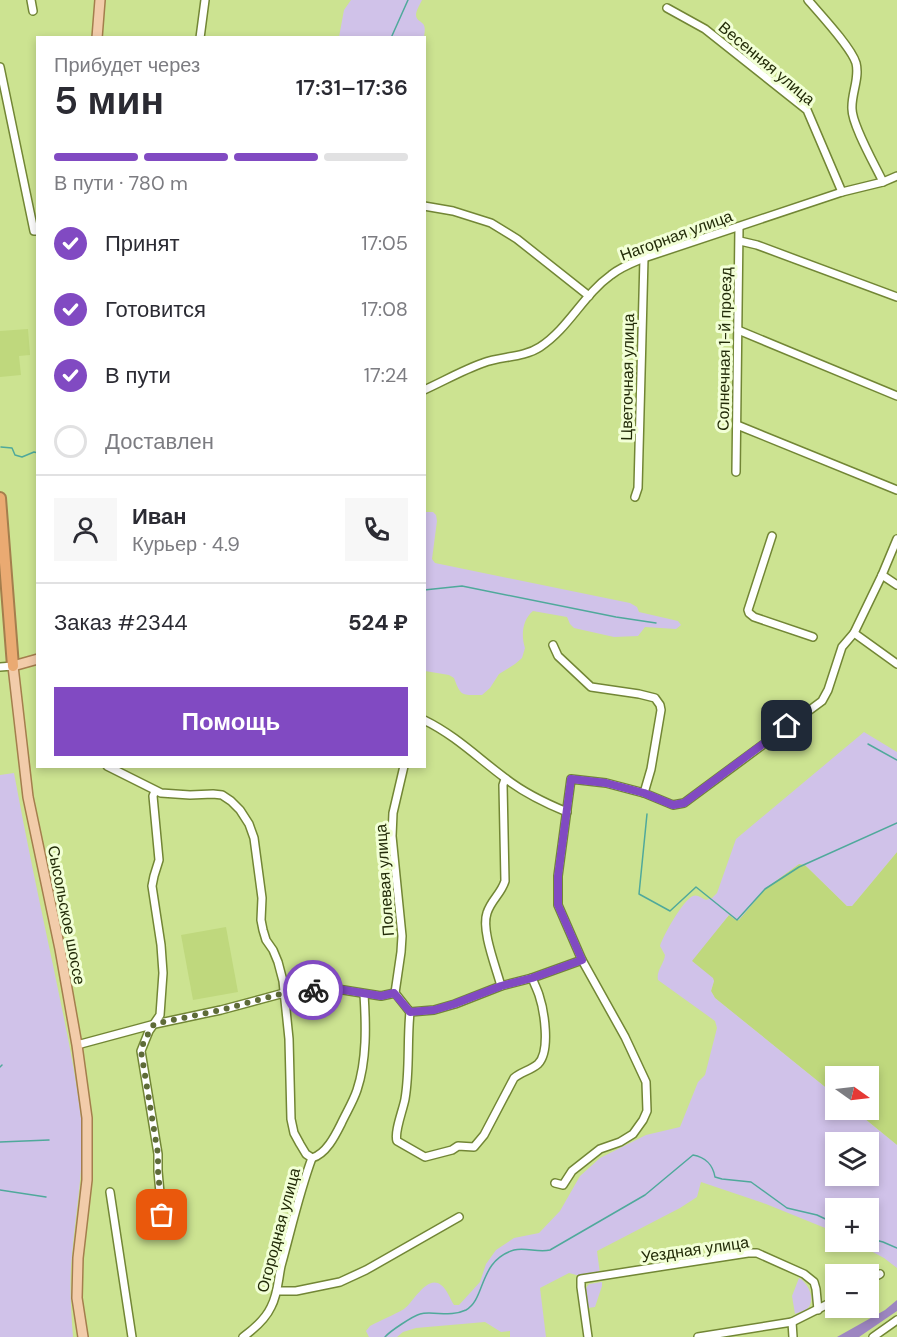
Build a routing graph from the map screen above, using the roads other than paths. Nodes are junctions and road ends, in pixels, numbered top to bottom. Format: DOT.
graph roads {
  1 [pos="31,0"];
  2 [pos="100,0"];
  3 [pos="205,0"];
  4 [pos="808,0"];
  5 [pos="667,8"];
  6 [pos="33,11"];
  7 [pos="97,36"];
  8 [pos="200,36"];
  9 [pos="0,67"];
  10 [pos="897,176"];
  11 [pos="882,182"];
  12 [pos="842,192"];
  13 [pos="426,206"];
  14 [pos="739,227"];
  15 [pos="36,231"];
  16 [pos="740,241"];
  17 [pos="644,258"];
  18 [pos="589,296"];
  19 [pos="897,297"];
  20 [pos="738,330"];
  21 [pos="426,389"];
  22 [pos="897,396"];
  23 [pos="737,425"];
  24 [pos="736,472"];
  25 [pos="897,490"];
  26 [pos="635,497"];
  27 [pos="0,498"];
  28 [pos="772,536"];
  29 [pos="897,539"];
  30 [pos="882,574"];
  31 [pos="897,585"];
  32 [pos="854,633"];
  33 [pos="813,637"];
  34 [pos="552,645"];
  35 [pos="36,660"];
  36 [pos="897,664"];
  37 [pos="13,666"];
  38 [pos="0,667"];
  39 [pos="426,721"];
  40 [pos="111,768"];
  41 [pos="404,768"];
  42 [pos="505,779"];
  43 [pos="155,791"];
  44 [pos="644,793"];
  45 [pos="567,812"];
  46 [pos="582,960"];
  47 [pos="532,978"];
  48 [pos="501,986"];
  49 [pos="284,993"];
  50 [pos="394,993"];
  51 [pos="364,994"];
  52 [pos="410,1012"];
  53 [pos="154,1024"];
  54 [pos="77,1045"];
  55 [pos="312,1158"];
  56 [pos="555,1183"];
  57 [pos="110,1192"];
  58 [pos="162,1215"];
  59 [pos="459,1217"];
  60 [pos="277,1291"];
  61 [pos="825,1306"];
  62 [pos="818,1310"];
  63 [pos="897,1320"];
  64 [pos="792,1322"];
  65 [pos="83,1337"];
  66 [pos="132,1337"];
  67 [pos="243,1337"];
  68 [pos="588,1337"];
  69 [pos="698,1337"];
  70 [pos="794,1337"];
  71 [pos="873,1337"];
  1 -- 6 [label="street"];
  2 -- 7 [label="main road"];
  3 -- 8 [label="street"];
  4 -- 11 [label="street"];
  5 -- 12 [label="street, Весенняя улица"];
  9 -- 15 [label="street"];
  10 -- 11 [label="street, Нагорная улица"];
  11 -- 12 [label="street, Нагорная улица"];
  12 -- 14 [label="street, Нагорная улица"];
  13 -- 18 [label="street"];
  14 -- 16 [label="street, Солнечная 1-й проезд"];
  14 -- 17 [label="street, Нагорная улица"];
  16 -- 19 [label="street"];
  16 -- 20 [label="street, Солнечная 1-й проезд"];
  17 -- 18 [label="street, Нагорная улица"];
  17 -- 26 [label="street, Цветочная улица"];
  18 -- 21 [label="street, Нагорная улица"];
  20 -- 22 [label="street"];
  20 -- 23 [label="street, Солнечная 1-й проезд"];
  23 -- 24 [label="street, Солнечная 1-й проезд"];
  23 -- 25 [label="street"];
  27 -- 37 [label="highway, Сысольское шоссе"];
  28 -- 33 [label="street"];
  29 -- 30 [label="street"];
  30 -- 31 [label="street"];
  30 -- 32 [label="street"];
  32 -- 36 [label="street"];
  32 -- 44 [label="street"];
  34 -- 44 [label="street"];
  35 -- 37 [label="main road"];
  37 -- 38 [label="street"];
  37 -- 54 [label="main road, Сысольское шоссе"];
  39 -- 42 [label="street"];
  40 -- 43 [label="street, Огородная улица"];
  41 -- 50 [label="street, Полевая улица"];
  42 -- 45 [label="street"];
  42 -- 48 [label="street"];
  43 -- 49 [label="street, Огородная улица"];
  43 -- 53 [label="street"];
  44 -- 45 [label="street"];
  45 -- 46 [label="street"];
  46 -- 47 [label="street"];
  46 -- 56 [label="street"];
  47 -- 48 [label="street"];
  47 -- 52 [label="street"];
  48 -- 52 [label="street"];
  49 -- 51 [label="street"];
  49 -- 53 [label="street"];
  49 -- 55 [label="street, Огородная улица"];
  50 -- 51 [label="street"];
  50 -- 52 [label="street"];
  51 -- 55 [label="street"];
  53 -- 54 [label="street"];
  53 -- 58 [label="street"];
  54 -- 65 [label="main road, Сысольское шоссе"];
  55 -- 60 [label="street, Огородная улица"];
  57 -- 66 [label="street"];
  59 -- 60 [label="street"];
  60 -- 67 [label="street, Огородная улица"];
  61 -- 62 [label="street"];
  62 -- 64 [label="street"];
  62 -- 68 [label="street, Уездная улица"];
  63 -- 71 [label="street"];
  64 -- 69 [label="street"];
  64 -- 70 [label="street"];
}
